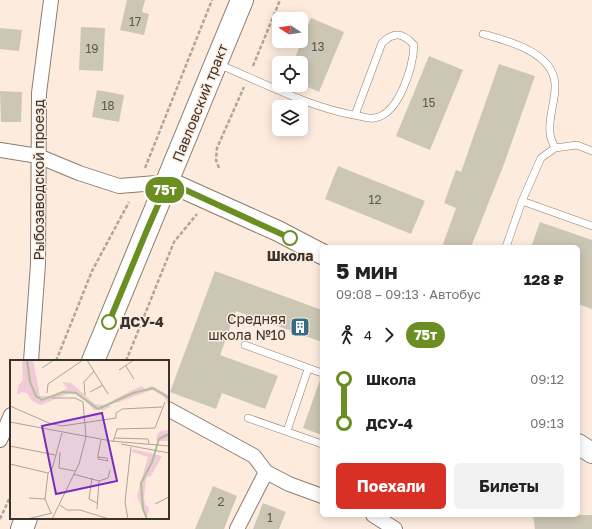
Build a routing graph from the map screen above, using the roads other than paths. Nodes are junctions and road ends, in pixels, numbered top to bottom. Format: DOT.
graph roads {
  1 [pos="50,0"];
  2 [pos="242,0"];
  3 [pos="483,34"];
  4 [pos="216,63"];
  5 [pos="355,115"];
  6 [pos="555,148"];
  7 [pos="0,150"];
  8 [pos="592,151"];
  9 [pos="38,156"];
  10 [pos="168,182"];
  11 [pos="522,201"];
  12 [pos="592,226"];
  13 [pos="507,245"];
  14 [pos="320,253"];
  15 [pos="245,345"];
  16 [pos="31,360"];
  17 [pos="93,360"];
  18 [pos="308,369"];
  19 [pos="320,372"];
  20 [pos="169,410"];
  21 [pos="10,418"];
  22 [pos="248,418"];
  23 [pos="287,432"];
  24 [pos="0,440"];
  25 [pos="320,443"];
  26 [pos="580,445"];
  27 [pos="592,453"];
  28 [pos="266,472"];
  29 [pos="320,495"];
  30 [pos="376,517"];
  31 [pos="26,519"];
  32 [pos="22,529"];
  33 [pos="238,529"];
  34 [pos="395,529"];
  1 -- 9 [label="street, Рыбозаводской проезд"];
  2 -- 4 [label="main road, Павловский тракт"];
  3 -- 6 [label="lane"];
  4 -- 5 [label="lane"];
  4 -- 10 [label="main road, Павловский тракт"];
  5 -- 5 [label="lane"];
  6 -- 8 [label="lane"];
  6 -- 11 [label="lane"];
  7 -- 9 [label="street"];
  9 -- 10 [label="street"];
  9 -- 16 [label="street, Рыбозаводской проезд"];
  10 -- 14 [label="street"];
  10 -- 17 [label="main road, Павловский тракт"];
  11 -- 12 [label="lane"];
  11 -- 13 [label="lane"];
  15 -- 18 [label="lane"];
  18 -- 19 [label="lane"];
  18 -- 23 [label="lane"];
  20 -- 28 [label="street"];
  21 -- 24 [label="street"];
  22 -- 23 [label="lane"];
  23 -- 25 [label="lane"];
  26 -- 27 [label="street"];
  28 -- 29 [label="street"];
  28 -- 33 [label="street"];
  30 -- 34 [label="street"];
  31 -- 32 [label="main road"];
}
